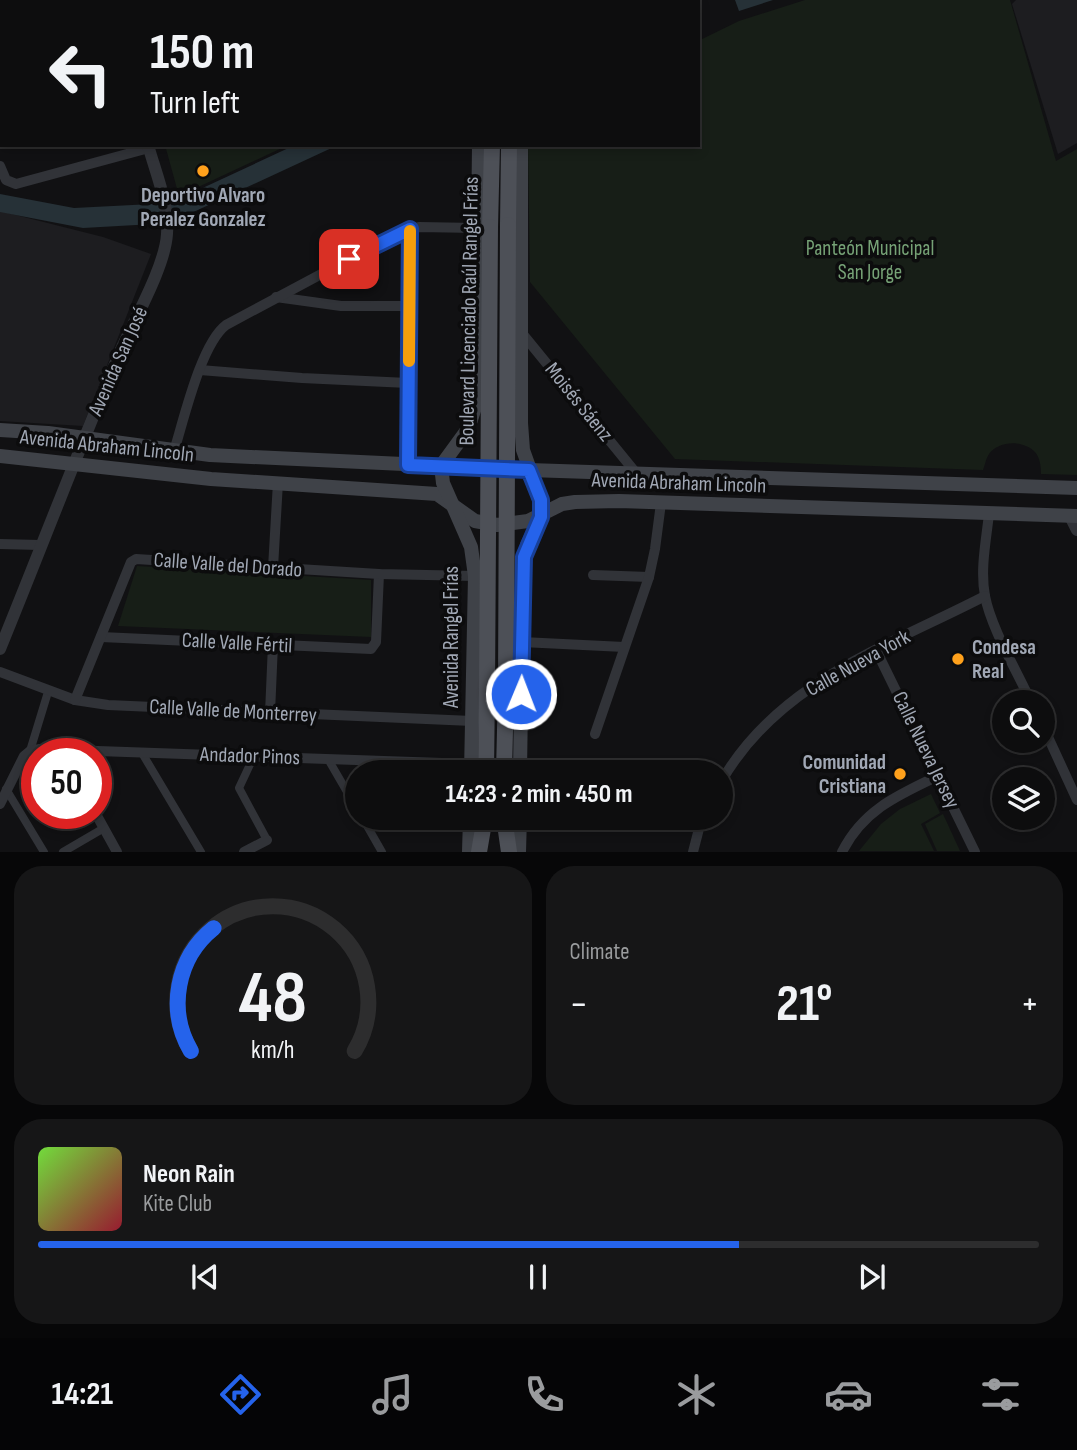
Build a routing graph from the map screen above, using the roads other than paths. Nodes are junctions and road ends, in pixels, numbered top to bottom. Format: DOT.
graph roads {
  1 [pos="145,147"];
  2 [pos="148,147"];
  3 [pos="479,147"];
  4 [pos="492,147"];
  5 [pos="509,147"];
  6 [pos="521,147"];
  7 [pos="0,166"];
  8 [pos="483,227"];
  9 [pos="410,229"];
  10 [pos="276,298"];
  11 [pos="409,306"];
  12 [pos="521,337"];
  13 [pos="476,339"];
  14 [pos="200,370"];
  15 [pos="408,383"];
  16 [pos="0,430"];
  17 [pos="84,438"];
  18 [pos="174,451"];
  19 [pos="0,456"];
  20 [pos="75,463"];
  21 [pos="408,465"];
  22 [pos="441,466"];
  23 [pos="529,470"];
  24 [pos="636,473"];
  25 [pos="278,482"];
  26 [pos="1077,488"];
  27 [pos="662,503"];
  28 [pos="451,505"];
  29 [pos="989,514"];
  30 [pos="541,517"];
  31 [pos="1075,521"];
  32 [pos="0,544"];
  33 [pos="40,545"];
  34 [pos="273,568"];
  35 [pos="379,574"];
  36 [pos="593,575"];
  37 [pos="649,577"];
  38 [pos="475,581"];
  39 [pos="522,589"];
  40 [pos="985,596"];
  41 [pos="522,621"];
  42 [pos="474,624"];
  43 [pos="4,630"];
  44 [pos="101,637"];
  45 [pos="522,642"];
  46 [pos="273,644"];
  47 [pos="624,648"];
  48 [pos="0,649"];
  49 [pos="876,650"];
  50 [pos="0,672"];
  51 [pos="1025,690"];
  52 [pos="48,692"];
  53 [pos="75,700"];
  54 [pos="270,713"];
  55 [pos="472,721"];
  56 [pos="595,734"];
  57 [pos="34,738"];
  58 [pos="1055,752"];
  59 [pos="112,753"];
  60 [pos="142,753"];
  61 [pos="254,756"];
  62 [pos="328,758"];
  63 [pos="357,760"];
  64 [pos="471,760"];
  65 [pos="486,760"];
  66 [pos="504,760"];
  67 [pos="520,760"];
  68 [pos="21,762"];
  69 [pos="733,765"];
  70 [pos="938,776"];
  71 [pos="345,787"];
  72 [pos="6,789"];
  73 [pos="1077,800"];
  74 [pos="0,804"];
  75 [pos="102,829"];
  76 [pos="105,829"];
  77 [pos="369,830"];
  78 [pos="470,830"];
  79 [pos="483,830"];
  80 [pos="485,830"];
  81 [pos="504,830"];
  82 [pos="506,830"];
  83 [pos="520,830"];
  84 [pos="699,830"];
  85 [pos="267,840"];
  86 [pos="44,852"];
  87 [pos="63,852"];
  88 [pos="117,852"];
  89 [pos="201,852"];
  90 [pos="244,852"];
  91 [pos="382,852"];
  92 [pos="469,852"];
  93 [pos="479,852"];
  94 [pos="485,852"];
  95 [pos="503,852"];
  96 [pos="509,852"];
  97 [pos="519,852"];
  98 [pos="693,852"];
  99 [pos="842,852"];
  100 [pos="975,852"];
  1 -- 7 [label="street"];
  2 -- 17 [label="street, Avenida San José"];
  3 -- 8 [label="main road"];
  4 -- 8 [label="main road, Boulevard Licenciado Raúl Rangel Frías"];
  5 -- 66 [label="main road, Boulevard Licenciado Raúl Rangel Frías, bridge"];
  6 -- 12 [label="main road"];
  8 -- 9 [label="street"];
  8 -- 13 [label="main road"];
  8 -- 65 [label="main road, Boulevard Licenciado Raúl Rangel Frías, bridge"];
  9 -- 10 [label="street"];
  9 -- 11 [label="street"];
  10 -- 11 [label="street"];
  10 -- 14 [label="street"];
  11 -- 15 [label="street"];
  12 -- 13 [label="main road"];
  12 -- 13 [label="main road"];
  12 -- 23 [label="main road"];
  12 -- 24 [label="street, Moisés Sáenz"];
  13 -- 22 [label="main road"];
  14 -- 15 [label="street"];
  14 -- 18 [label="street"];
  15 -- 21 [label="street"];
  16 -- 17 [label="main road"];
  17 -- 18 [label="main road"];
  17 -- 20 [label="street, Avenida San José"];
  18 -- 21 [label="main road"];
  19 -- 20 [label="main road, Avenida Abraham Lincoln"];
  20 -- 25 [label="main road, Avenida Abraham Lincoln"];
  20 -- 33 [label="street, Avenida San José"];
  21 -- 22 [label="main road"];
  22 -- 23 [label="main road"];
  22 -- 28 [label="main road, Avenida Rangel Frías"];
  23 -- 24 [label="main road"];
  23 -- 30 [label="main road"];
  24 -- 26 [label="main road"];
  25 -- 28 [label="main road, Avenida Abraham Lincoln"];
  25 -- 34 [label="street"];
  27 -- 29 [label="main road, Avenida Abraham Lincoln"];
  27 -- 30 [label="main road, Avenida Abraham Lincoln"];
  27 -- 37 [label="street"];
  28 -- 30 [label="main road, Avenida Abraham Lincoln"];
  28 -- 38 [label="main road, Avenida Rangel Frías"];
  29 -- 31 [label="main road, Avenida Abraham Lincoln"];
  29 -- 40 [label="street"];
  30 -- 39 [label="main road"];
  32 -- 33 [label="street"];
  33 -- 43 [label="street, Avenida San José"];
  34 -- 35 [label="street, Calle Valle del Dorado"];
  34 -- 44 [label="street, Calle Valle del Dorado"];
  35 -- 38 [label="street, Calle Valle del Dorado"];
  35 -- 46 [label="street, Calle Valle Fértil"];
  36 -- 37 [label="street"];
  37 -- 47 [label="street"];
  38 -- 39 [label="main road"];
  38 -- 42 [label="main road, Avenida Rangel Frías"];
  39 -- 41 [label="main road"];
  40 -- 49 [label="street, Calle Nueva York"];
  40 -- 51 [label="street"];
  41 -- 42 [label="main road"];
  41 -- 45 [label="main road"];
  42 -- 55 [label="main road, Avenida Rangel Frías"];
  43 -- 48 [label="street, Avenida San José"];
  44 -- 46 [label="street, Calle Valle Fértil"];
  44 -- 53 [label="street, Calle Valle del Dorado"];
  45 -- 47 [label="street"];
  45 -- 67 [label="main road"];
  46 -- 54 [label="street"];
  47 -- 56 [label="street"];
  49 -- 69 [label="street, Calle Nueva York"];
  49 -- 70 [label="street, Calle Nueva Jersey"];
  50 -- 52 [label="street, Calle Valle de Monterrey"];
  52 -- 53 [label="street, Calle Valle de Monterrey"];
  52 -- 57 [label="street"];
  53 -- 54 [label="street, Calle Valle de Monterrey"];
  54 -- 55 [label="street, Calle Valle de Monterrey"];
  55 -- 64 [label="main road, Avenida Rangel Frías"];
  58 -- 73 [label="street"];
  59 -- 60 [label="street, Andador Pinos"];
  60 -- 61 [label="street, Andador Pinos"];
  60 -- 89 [label="street"];
  61 -- 62 [label="street, Andador Pinos"];
  61 -- 85 [label="street"];
  62 -- 63 [label="street, Andador Pinos"];
  62 -- 71 [label="street"];
  68 -- 72 [label="street"];
  70 -- 99 [label="street"];
  70 -- 100 [label="street, Calle Nueva Jersey"];
  72 -- 74 [label="street"];
  72 -- 86 [label="street"];
  75 -- 87 [label="street"];
  76 -- 88 [label="street"];
  77 -- 91 [label="street"];
  78 -- 92 [label="main road"];
  79 -- 93 [label="main road"];
  80 -- 94 [label="main road"];
  81 -- 95 [label="main road"];
  82 -- 96 [label="main road"];
  83 -- 97 [label="main road"];
  84 -- 98 [label="street"];
  85 -- 90 [label="street"];
}
